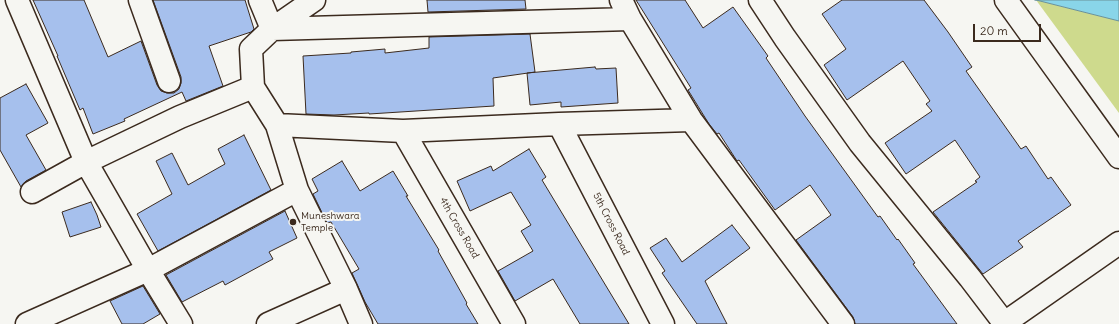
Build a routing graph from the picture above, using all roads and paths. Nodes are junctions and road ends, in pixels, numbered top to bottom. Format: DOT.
graph roads {
  1 [pos="17,0"];
  2 [pos="140,0"];
  3 [pos="260,0"];
  4 [pos="314,0"];
  5 [pos="621,0"];
  6 [pos="760,0"];
  7 [pos="1006,0"];
  8 [pos="630,19"];
  9 [pos="272,29"];
  10 [pos="169,81"];
  11 [pos="253,87"];
  12 [pos="691,120"];
  13 [pos="559,124"];
  14 [pos="276,125"];
  15 [pos="403,131"];
  16 [pos="1119,157"];
  17 [pos="86,162"];
  18 [pos="297,190"];
  19 [pos="32,192"];
  20 [pos="1119,243"];
  21 [pos="148,270"];
  22 [pos="346,289"];
  23 [pos="27,324"];
  24 [pos="181,324"];
  25 [pos="268,324"];
  26 [pos="360,324"];
  27 [pos="514,324"];
  28 [pos="663,324"];
  29 [pos="843,324"];
  30 [pos="1004,324"];
  1 -- 17 [label="street"];
  2 -- 10 [label="street"];
  3 -- 9 [label="street"];
  4 -- 9 [label="street"];
  5 -- 8 [label="street"];
  6 -- 30 [label="street"];
  7 -- 16 [label="street"];
  8 -- 9 [label="street"];
  8 -- 12 [label="street"];
  9 -- 11 [label="street"];
  11 -- 14 [label="street"];
  11 -- 17 [label="street"];
  12 -- 13 [label="street"];
  12 -- 29 [label="street"];
  13 -- 15 [label="street"];
  13 -- 28 [label="street, 5th Cross Road"];
  14 -- 15 [label="street"];
  14 -- 18 [label="street"];
  15 -- 27 [label="street, 4th Cross Road"];
  17 -- 19 [label="street"];
  17 -- 21 [label="street"];
  18 -- 21 [label="street"];
  18 -- 22 [label="street"];
  20 -- 30 [label="street"];
  21 -- 23 [label="street"];
  21 -- 24 [label="street"];
  22 -- 25 [label="street"];
  22 -- 26 [label="street"];
}
